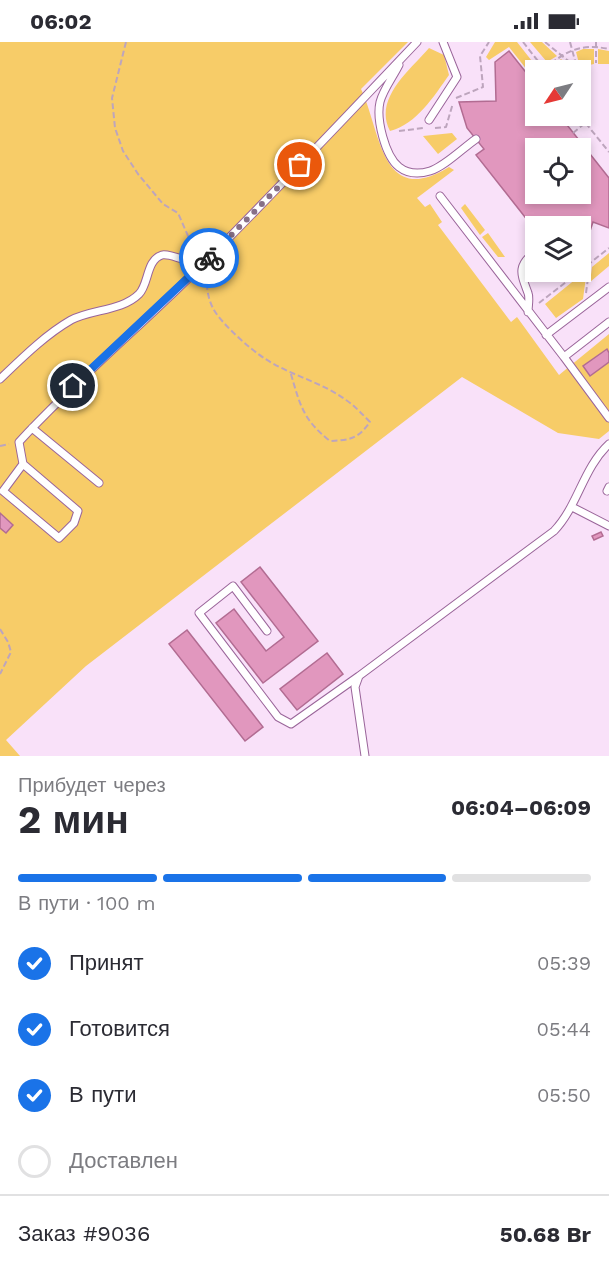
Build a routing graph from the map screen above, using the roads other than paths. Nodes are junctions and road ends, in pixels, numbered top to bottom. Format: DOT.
graph roads {
  1 [pos="417,42"];
  2 [pos="443,42"];
  3 [pos="402,57"];
  4 [pos="429,120"];
  5 [pos="476,139"];
  6 [pos="440,196"];
  7 [pos="204,263"];
  8 [pos="525,264"];
  9 [pos="609,287"];
  10 [pos="528,312"];
  11 [pos="609,322"];
  12 [pos="546,335"];
  13 [pos="564,357"];
  14 [pos="0,379"];
  15 [pos="609,418"];
  16 [pos="32,428"];
  17 [pos="609,444"];
  18 [pos="23,464"];
  19 [pos="99,483"];
  20 [pos="572,507"];
  21 [pos="609,526"];
  22 [pos="267,631"];
  23 [pos="359,676"];
  24 [pos="365,756"];
  1 -- 3 [label="lane"];
  2 -- 4 [label="lane"];
  3 -- 5 [label="lane"];
  3 -- 7 [label="lane"];
  6 -- 10 [label="lane"];
  7 -- 14 [label="lane"];
  7 -- 16 [label="lane"];
  8 -- 10 [label="lane"];
  9 -- 12 [label="lane"];
  10 -- 12 [label="lane"];
  11 -- 13 [label="lane"];
  12 -- 13 [label="lane"];
  13 -- 15 [label="lane"];
  16 -- 18 [label="lane"];
  16 -- 19 [label="lane"];
  17 -- 20 [label="lane"];
  18 -- 18 [label="lane"];
  20 -- 21 [label="lane"];
  20 -- 23 [label="lane"];
  22 -- 23 [label="lane"];
  23 -- 24 [label="lane"];
}
